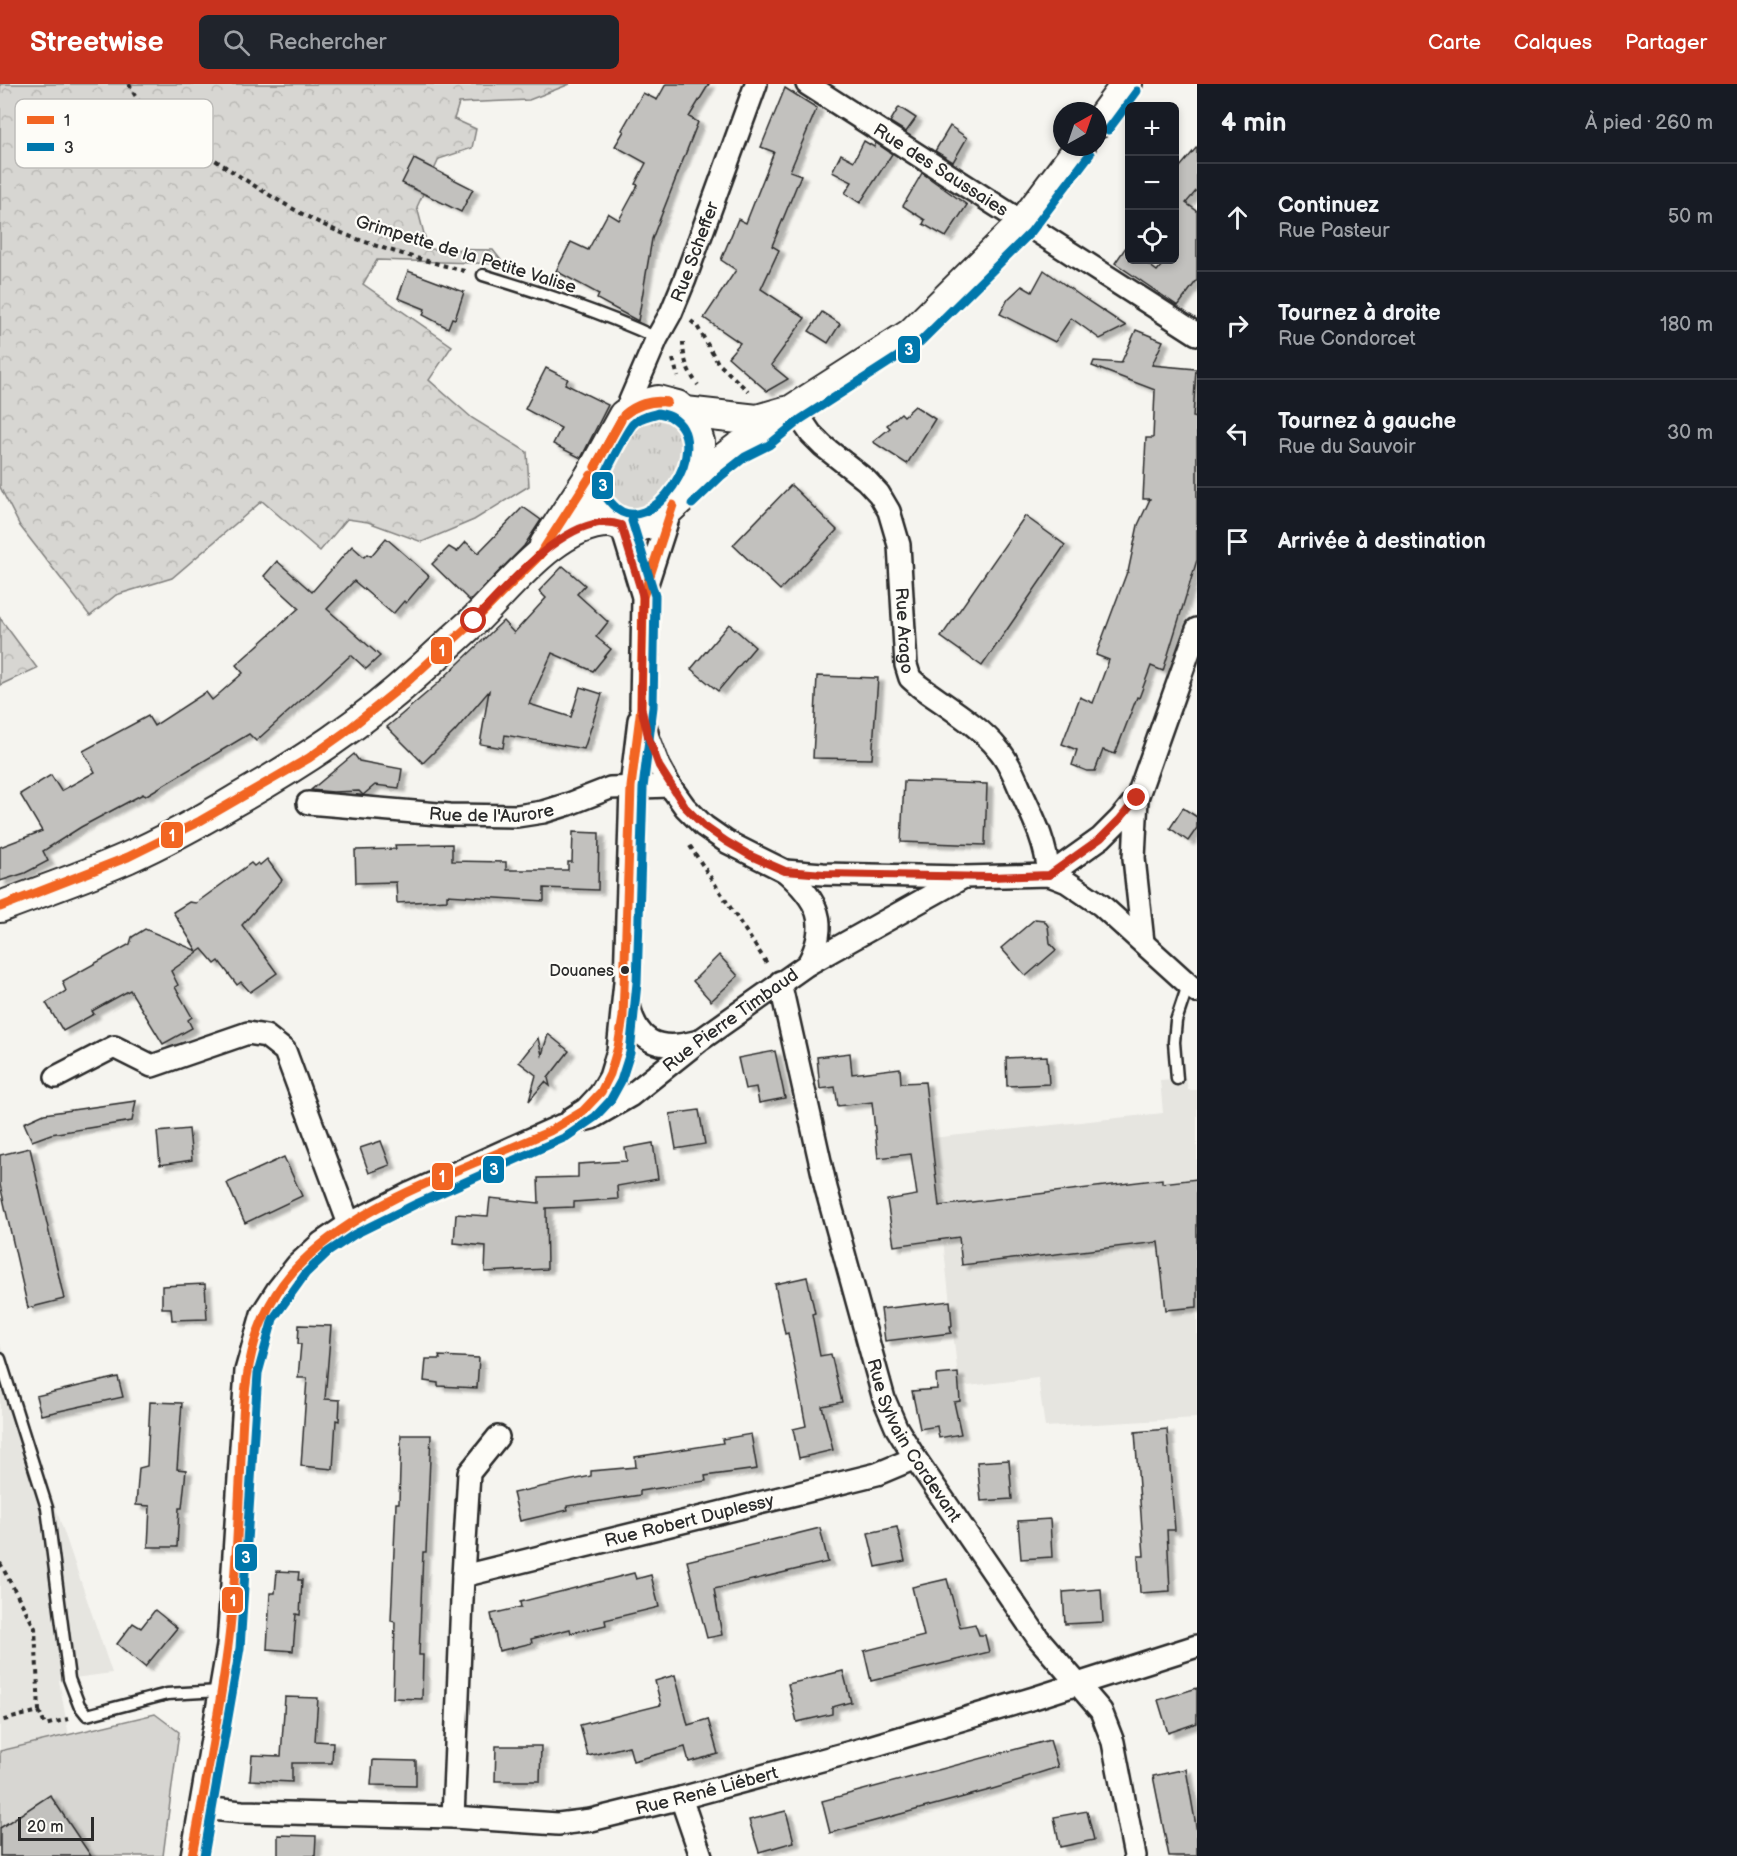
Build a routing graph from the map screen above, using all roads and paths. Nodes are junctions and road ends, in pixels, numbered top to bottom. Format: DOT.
graph roads {
  1 [pos="129,84"];
  2 [pos="756,84"];
  3 [pos="807,84"];
  4 [pos="1127,84"];
  5 [pos="137,99"];
  6 [pos="1107,111"];
  7 [pos="1073,156"];
  8 [pos="213,158"];
  9 [pos="1023,224"];
  10 [pos="483,275"];
  11 [pos="686,325"];
  12 [pos="1197,334"];
  13 [pos="657,338"];
  14 [pos="683,338"];
  15 [pos="694,401"];
  16 [pos="794,409"];
  17 [pos="624,415"];
  18 [pos="757,420"];
  19 [pos="591,475"];
  20 [pos="678,500"];
  21 [pos="616,524"];
  22 [pos="539,556"];
  23 [pos="643,597"];
  24 [pos="1197,629"];
  25 [pos="641,707"];
  26 [pos="670,786"];
  27 [pos="632,787"];
  28 [pos="1137,798"];
  29 [pos="308,803"];
  30 [pos="685,807"];
  31 [pos="785,871"];
  32 [pos="1049,875"];
  33 [pos="964,877"];
  34 [pos="0,907"];
  35 [pos="1143,942"];
  36 [pos="808,964"];
  37 [pos="625,982"];
  38 [pos="780,982"];
  39 [pos="1193,989"];
  40 [pos="699,1041"];
  41 [pos="56,1077"];
  42 [pos="1177,1079"];
  43 [pos="560,1126"];
  44 [pos="349,1224"];
  45 [pos="0,1359"];
  46 [pos="498,1437"];
  47 [pos="915,1458"];
  48 [pos="0,1563"];
  49 [pos="463,1576"];
  50 [pos="1197,1646"];
  51 [pos="1078,1684"];
  52 [pos="220,1691"];
  53 [pos="39,1711"];
  54 [pos="87,1715"];
  55 [pos="0,1721"];
  56 [pos="681,1798"];
  57 [pos="201,1808"];
  58 [pos="453,1817"];
  59 [pos="192,1856"];
  60 [pos="701,1856"];
  61 [pos="1135,1856"];
  1 -- 5 [label="path, Grimpette de la Petite Valise"];
  2 -- 13 [label="street, Rue Scheffer"];
  3 -- 9 [label="street, Rue des Saussaies"];
  4 -- 6 [label="main road"];
  7 -- 9 [label="main road"];
  8 -- 10 [label="path, Grimpette de la Petite Valise"];
  9 -- 12 [label="street, Rue des Saussaies"];
  9 -- 16 [label="main road"];
  10 -- 13 [label="lane, Grimpette de la Petite Valise"];
  11 -- 18 [label="path"];
  13 -- 17 [label="street, Rue Scheffer"];
  14 -- 15 [label="path"];
  15 -- 17 [label="main road"];
  15 -- 18 [label="main road"];
  15 -- 20 [label="main road"];
  16 -- 18 [label="main road"];
  16 -- 20 [label="main road"];
  16 -- 32 [label="street, Rue Arago"];
  17 -- 19 [label="main road"];
  19 -- 21 [label="main road"];
  19 -- 22 [label="main road"];
  20 -- 21 [label="main road"];
  20 -- 23 [label="street"];
  21 -- 22 [label="main road"];
  21 -- 23 [label="street"];
  22 -- 34 [label="main road"];
  23 -- 25 [label="street"];
  24 -- 28 [label="street"];
  25 -- 26 [label="street"];
  25 -- 27 [label="street, Rue Pierre Timbaud"];
  26 -- 27 [label="street, Rue de l'Aurore"];
  26 -- 30 [label="street"];
  27 -- 29 [label="street, Rue de l'Aurore"];
  27 -- 37 [label="street, Rue Pierre Timbaud"];
  28 -- 32 [label="street"];
  28 -- 35 [label="street"];
  30 -- 31 [label="street"];
  30 -- 38 [label="path"];
  31 -- 33 [label="street"];
  31 -- 36 [label="street, Rue Pierre Timbaud"];
  32 -- 33 [label="street"];
  32 -- 35 [label="street"];
  33 -- 36 [label="street"];
  35 -- 39 [label="street"];
  36 -- 38 [label="street, Rue Pierre Timbaud"];
  37 -- 40 [label="street"];
  37 -- 43 [label="street, Rue Pierre Timbaud"];
  38 -- 40 [label="street, Rue Pierre Timbaud"];
  38 -- 47 [label="street, Rue Sylvain Cordevant"];
  39 -- 42 [label="lane"];
  40 -- 43 [label="street, Rue Pierre Timbaud"];
  41 -- 44 [label="street"];
  43 -- 44 [label="street, Rue Pierre Timbaud"];
  44 -- 52 [label="street, Rue Pierre Timbaud"];
  45 -- 54 [label="lane"];
  46 -- 49 [label="street"];
  47 -- 49 [label="street, Rue Robert Duplessy"];
  47 -- 51 [label="street, Rue Sylvain Cordevant"];
  48 -- 53 [label="path"];
  49 -- 58 [label="street"];
  50 -- 51 [label="street, Rue René Liébert"];
  51 -- 56 [label="street, Rue René Liébert"];
  51 -- 61 [label="street, Rue Sylvain Cordevant"];
  52 -- 54 [label="lane"];
  52 -- 57 [label="street, Rue Pierre Timbaud"];
  53 -- 54 [label="path"];
  53 -- 55 [label="path"];
  56 -- 58 [label="street, Rue René Liébert"];
  56 -- 60 [label="street"];
  57 -- 58 [label="street, Rue René Liébert"];
  57 -- 59 [label="street, Rue Pierre Timbaud"];
}
